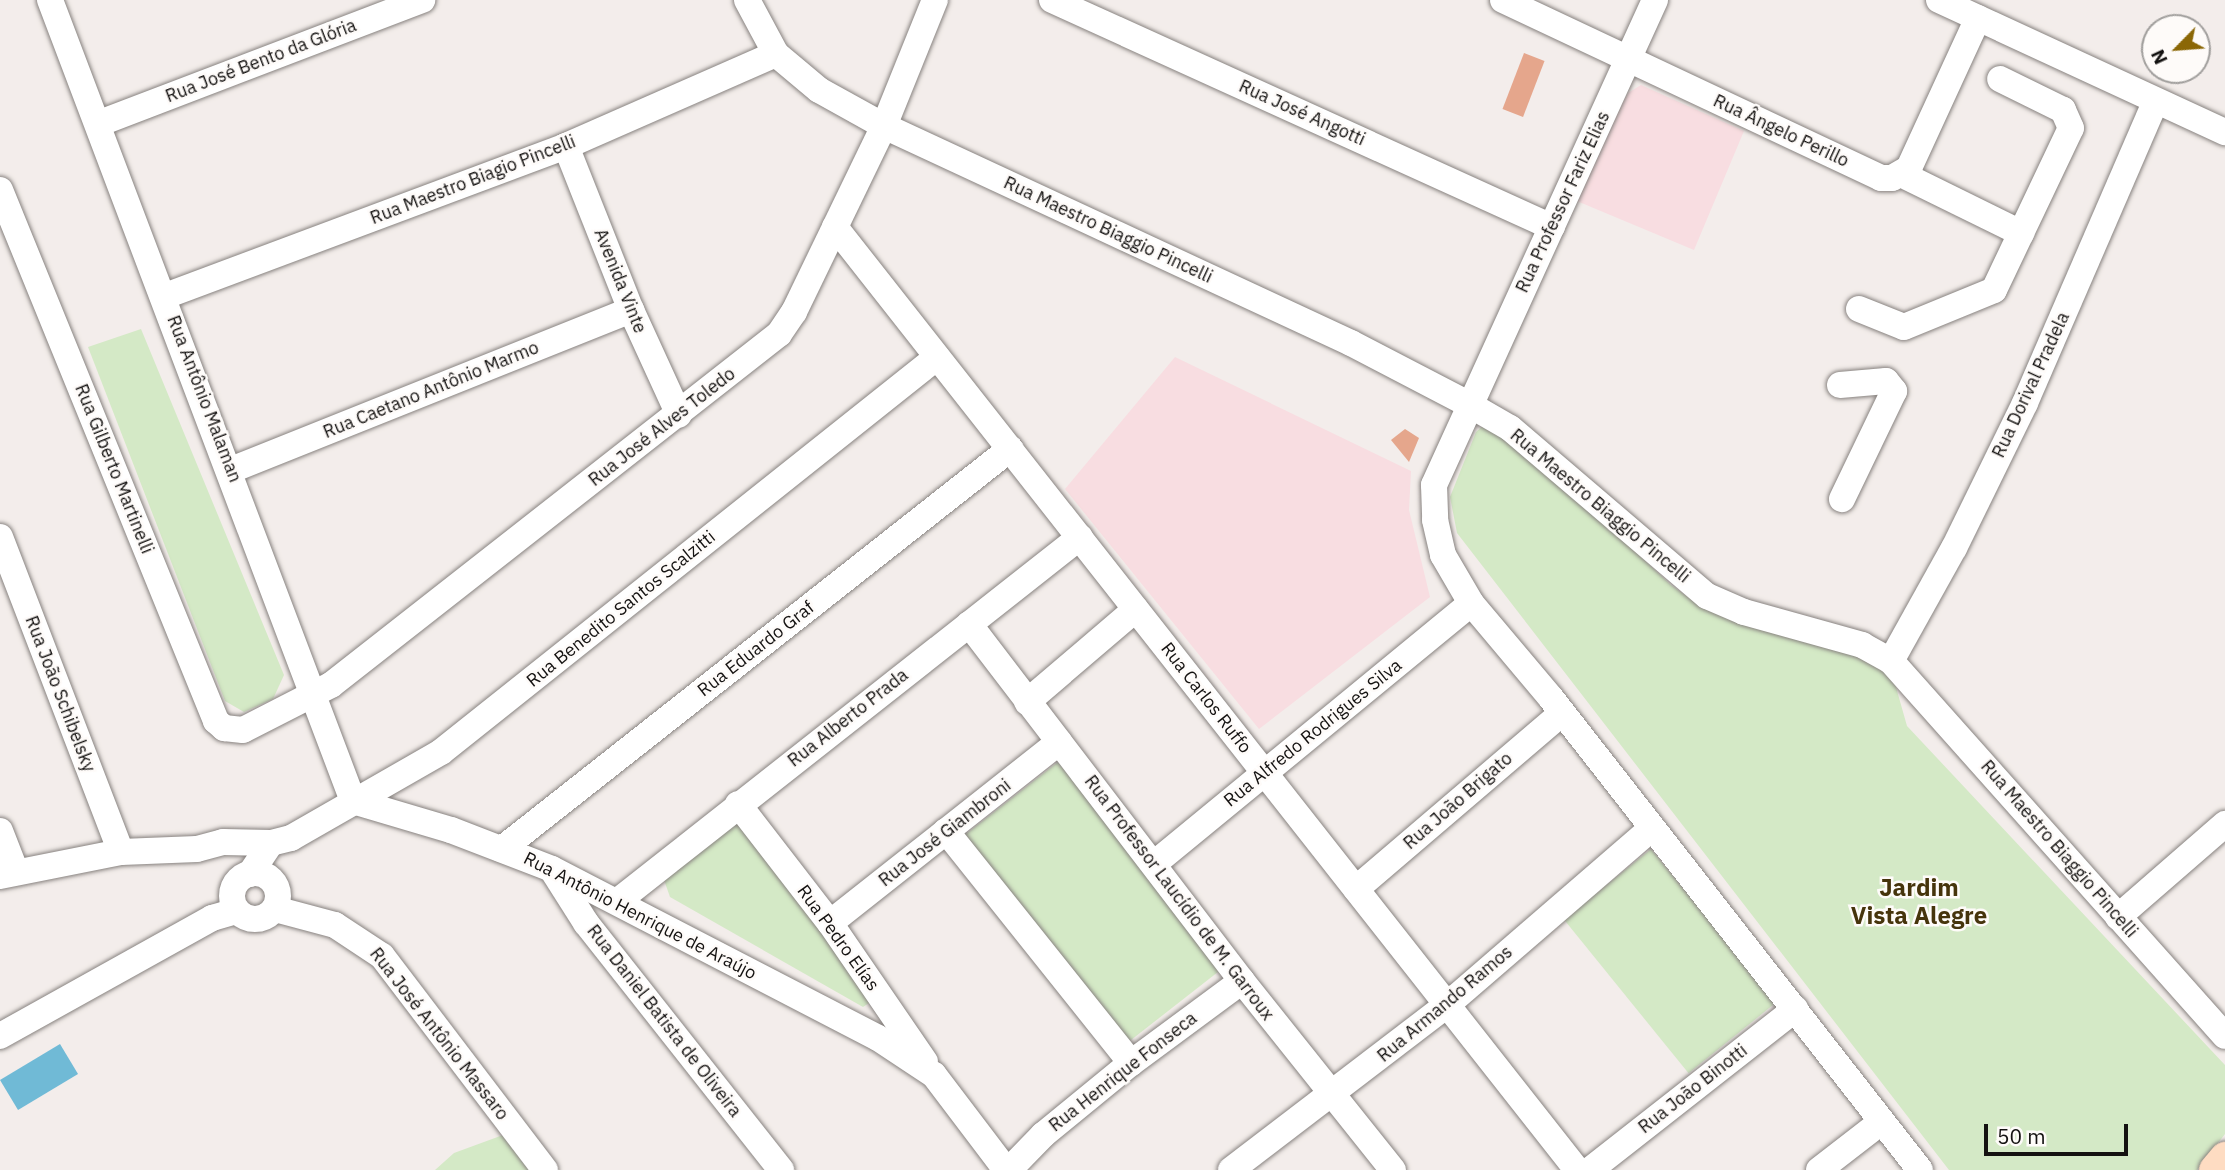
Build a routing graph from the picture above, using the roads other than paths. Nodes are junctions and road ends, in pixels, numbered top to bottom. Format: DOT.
graph roads {
  1 [pos="50,0"];
  2 [pos="422,0"];
  3 [pos="747,0"];
  4 [pos="934,0"];
  5 [pos="1052,0"];
  6 [pos="1503,0"];
  7 [pos="1655,0"];
  8 [pos="1939,0"];
  9 [pos="1978,18"];
  10 [pos="776,54"];
  11 [pos="1628,59"];
  12 [pos="2000,79"];
  13 [pos="2156,102"];
  14 [pos="100,123"];
  15 [pos="884,126"];
  16 [pos="2225,132"];
  17 [pos="566,146"];
  18 [pos="1901,174"];
  19 [pos="0,190"];
  20 [pos="835,227"];
  21 [pos="1552,227"];
  22 [pos="2021,233"];
  23 [pos="165,296"];
  24 [pos="1860,309"];
  25 [pos="631,310"];
  26 [pos="937,357"];
  27 [pos="1840,385"];
  28 [pos="1470,405"];
  29 [pos="679,415"];
  30 [pos="1010,449"];
  31 [pos="231,470"];
  32 [pos="1842,499"];
  33 [pos="0,537"];
  34 [pos="1080,537"];
  35 [pos="1471,603"];
  36 [pos="1136,609"];
  37 [pos="969,624"];
  38 [pos="1891,661"];
  39 [pos="313,698"];
  40 [pos="1027,702"];
  41 [pos="1561,714"];
  42 [pos="243,730"];
  43 [pos="1059,742"];
  44 [pos="1265,773"];
  45 [pos="354,801"];
  46 [pos="738,804"];
  47 [pos="2225,824"];
  48 [pos="1652,828"];
  49 [pos="0,831"];
  50 [pos="946,831"];
  51 [pos="281,841"];
  52 [pos="197,849"];
  53 [pos="502,849"];
  54 [pos="121,852"];
  55 [pos="1155,863"];
  56 [pos="552,869"];
  57 [pos="8,874"];
  58 [pos="255,875"];
  59 [pos="1356,889"];
  60 [pos="618,901"];
  61 [pos="275,909"];
  62 [pos="237,911"];
  63 [pos="2118,918"];
  64 [pos="831,923"];
  65 [pos="1242,981"];
  66 [pos="1447,1005"];
  67 [pos="1795,1009"];
  68 [pos="0,1036"];
  69 [pos="2225,1036"];
  70 [pos="878,1038"];
  71 [pos="1131,1063"];
  72 [pos="934,1075"];
  73 [pos="1333,1096"];
  74 [pos="1881,1122"];
  75 [pos="2225,1158"];
  76 [pos="545,1170"];
  77 [pos="781,1170"];
  78 [pos="1008,1170"];
  79 [pos="1231,1170"];
  80 [pos="1394,1170"];
  81 [pos="1577,1170"];
  82 [pos="1590,1170"];
  83 [pos="1819,1170"];
  84 [pos="1920,1170"];
  85 [pos="2215,1170"];
  1 -- 14 [label="street, Rua Antônio Malaman"];
  2 -- 14 [label="street, Rua José Bento da Glória"];
  3 -- 10 [label="street, Rua Maestro Biaggio Pincelli"];
  4 -- 15 [label="street, Rua José Alves Toledo"];
  5 -- 21 [label="street, Rua José Angotti"];
  6 -- 11 [label="street, Rua Ângelo Perillo"];
  7 -- 11 [label="street, Rua Professor Fariz Elias"];
  8 -- 9 [label="street"];
  9 -- 13 [label="street"];
  9 -- 18 [label="street"];
  10 -- 15 [label="street, Rua Maestro Biaggio Pincelli"];
  10 -- 17 [label="street, Rua Maestro Biagio Pincelli"];
  11 -- 18 [label="street, Rua Ângelo Perillo"];
  11 -- 21 [label="street, Rua Professor Fariz Elias"];
  12 -- 22 [label="street"];
  13 -- 16 [label="street"];
  13 -- 38 [label="street, Rua Dorival Pradela"];
  14 -- 23 [label="street, Rua Antônio Malaman"];
  15 -- 20 [label="street, Rua José Alves Toledo"];
  15 -- 28 [label="street, Rua Maestro Biaggio Pincelli"];
  17 -- 23 [label="street, Rua Maestro Biagio Pincelli"];
  17 -- 25 [label="street, Avenida Vinte"];
  18 -- 22 [label="street"];
  19 -- 42 [label="street, Rua Gilberto Martinelli"];
  20 -- 26 [label="street, Rua Carlos Ruffo"];
  20 -- 29 [label="street, Rua José Alves Toledo"];
  21 -- 28 [label="street, Rua Professor Fariz Elias"];
  22 -- 24 [label="street"];
  23 -- 31 [label="street, Rua Antônio Malaman"];
  25 -- 29 [label="street, Avenida Vinte"];
  25 -- 31 [label="street, Rua Caetano Antônio Marmo"];
  26 -- 30 [label="street, Rua Carlos Ruffo"];
  26 -- 45 [label="street, Rua Benedito Santos Scalzitti"];
  27 -- 32 [label="street"];
  28 -- 35 [label="street, Rua Professor Fariz Elias"];
  28 -- 38 [label="street, Rua Maestro Biaggio Pincelli"];
  29 -- 39 [label="street, Rua José Alves Toledo"];
  30 -- 34 [label="street, Rua Carlos Ruffo"];
  30 -- 53 [label="street, Rua Eduardo Graf"];
  31 -- 39 [label="street, Rua Antônio Malaman"];
  33 -- 54 [label="street, Rua João Schibelsky"];
  34 -- 36 [label="street, Rua Carlos Ruffo"];
  34 -- 37 [label="street, Rua Alberto Prada"];
  35 -- 41 [label="street, Rua Professor Fariz Elias"];
  35 -- 44 [label="street, Rua Alfredo Rodrigues Silva"];
  36 -- 40 [label="street"];
  36 -- 44 [label="street, Rua Carlos Ruffo"];
  37 -- 40 [label="street, Rua Professor Laucídio de M. Garroux"];
  37 -- 46 [label="street, Rua Alberto Prada"];
  38 -- 63 [label="street, Rua Maestro Biaggio Pincelli"];
  39 -- 42 [label="street, Rua José Alves Toledo"];
  39 -- 45 [label="street, Rua Antônio Malaman"];
  40 -- 43 [label="street, Rua Professor Laucídio de M. Garroux"];
  41 -- 48 [label="street, Rua Professor Fariz Elias"];
  41 -- 59 [label="street, Rua João Brigato"];
  43 -- 50 [label="street, Rua José Giambroni"];
  43 -- 55 [label="street, Rua Professor Laucídio de M. Garroux"];
  44 -- 55 [label="street, Rua Alfredo Rodrigues Silva"];
  44 -- 59 [label="street, Rua Carlos Ruffo"];
  45 -- 51 [label="street, Rua Benedito Santos Scalzitti"];
  45 -- 53 [label="street, Rua Antônio Henrique de Araújo"];
  46 -- 60 [label="street, Rua Alberto Prada"];
  46 -- 64 [label="street, Rua Pedro Elías"];
  47 -- 63 [label="street"];
  48 -- 66 [label="street, Rua Armando Ramos"];
  48 -- 67 [label="street, Rua Professor Fariz Elias"];
  49 -- 57 [label="street"];
  50 -- 64 [label="street, Rua José Giambroni"];
  50 -- 71 [label="street"];
  51 -- 52 [label="street"];
  51 -- 58 [label="street, Rua Benedito Santos Scalzitti"];
  52 -- 54 [label="street"];
  52 -- 58 [label="street"];
  53 -- 56 [label="street, Rua Antônio Henrique de Araújo"];
  54 -- 57 [label="street"];
  55 -- 65 [label="street, Rua Professor Laucídio de M. Garroux"];
  56 -- 60 [label="street, Rua Antônio Henrique de Araújo"];
  56 -- 77 [label="street, Rua Daniel Batista de Oliveira"];
  58 -- 61 [label="street"];
  58 -- 62 [label="street"];
  59 -- 66 [label="street, Rua Carlos Ruffo"];
  60 -- 70 [label="street, Rua Antônio Henrique de Araújo"];
  61 -- 62 [label="street"];
  61 -- 76 [label="street, Rua José Antônio Massaro"];
  62 -- 68 [label="street"];
  63 -- 69 [label="street, Rua Maestro Biaggio Pincelli"];
  64 -- 72 [label="street, Rua Pedro Elías"];
  65 -- 71 [label="street, Rua Henrique Fonseca"];
  65 -- 73 [label="street, Rua Professor Laucídio de M. Garroux"];
  66 -- 73 [label="street, Rua Armando Ramos"];
  66 -- 81 [label="street, Rua Carlos Ruffo"];
  67 -- 74 [label="street, Rua Professor Fariz Elias"];
  67 -- 82 [label="street, Rua João Binotti"];
  70 -- 72 [label="street, Rua Pedro Elías"];
  71 -- 78 [label="street, Rua Henrique Fonseca"];
  72 -- 78 [label="street, Rua Pedro Elías"];
  73 -- 79 [label="street, Rua Armando Ramos"];
  73 -- 80 [label="street, Rua Professor Laucídio de M. Garroux"];
  74 -- 83 [label="street"];
  74 -- 84 [label="street, Rua Professor Fariz Elias"];
  75 -- 85 [label="main road"];
}
